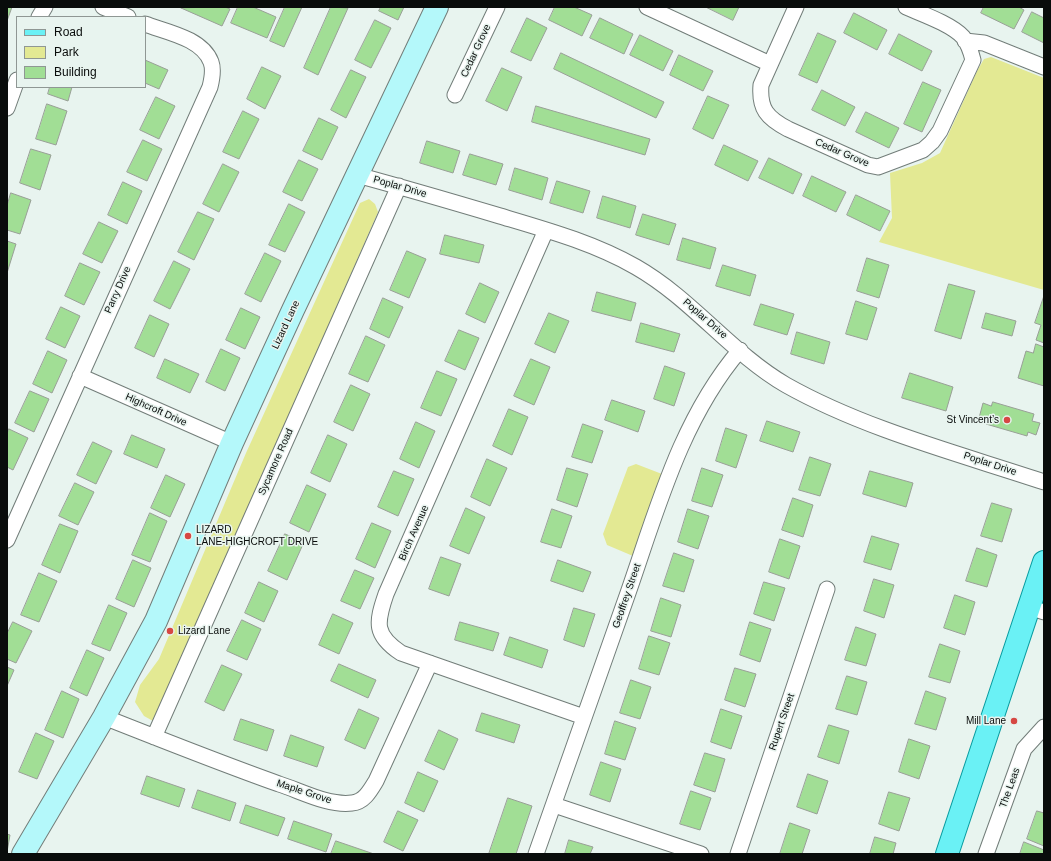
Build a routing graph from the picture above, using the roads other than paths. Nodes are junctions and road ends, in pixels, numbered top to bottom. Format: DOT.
graph roads {
  1 [pos="45,7"];
  2 [pos="103,7"];
  3 [pos="437,7"];
  4 [pos="497,7"];
  5 [pos="647,7"];
  6 [pos="796,7"];
  7 [pos="906,7"];
  8 [pos="40,16"];
  9 [pos="126,16"];
  10 [pos="146,24"];
  11 [pos="965,41"];
  12 [pos="770,64"];
  13 [pos="1044,67"];
  14 [pos="16,83"];
  15 [pos="455,95"];
  16 [pos="7,108"];
  17 [pos="357,174"];
  18 [pos="399,186"];
  19 [pos="546,230"];
  20 [pos="740,350"];
  21 [pos="80,376"];
  22 [pos="232,443"];
  23 [pos="1044,482"];
  24 [pos="8,537"];
  25 [pos="1044,562"];
  26 [pos="827,589"];
  27 [pos="1037,610"];
  28 [pos="430,662"];
  29 [pos="104,717"];
  30 [pos="584,717"];
  31 [pos="1044,727"];
  32 [pos="154,737"];
  33 [pos="554,805"];
  34 [pos="23,854"];
  35 [pos="536,854"];
  36 [pos="701,854"];
  37 [pos="738,854"];
  38 [pos="946,854"];
  39 [pos="986,854"];
  1 -- 8 [label="street"];
  2 -- 9 [label="street"];
  3 -- 17 [label="street, Lizard Lane"];
  4 -- 15 [label="street, Cedar Grove"];
  5 -- 12 [label="street"];
  6 -- 12 [label="street, Cedar Grove"];
  7 -- 11 [label="street, Cedar Grove"];
  10 -- 21 [label="street, Parry Drive"];
  11 -- 12 [label="street, Cedar Grove"];
  11 -- 13 [label="street"];
  14 -- 16 [label="street"];
  17 -- 18 [label="street, Poplar Drive"];
  17 -- 22 [label="street, Lizard Lane"];
  18 -- 19 [label="street, Poplar Drive"];
  18 -- 32 [label="street, Sycamore Road"];
  19 -- 20 [label="street, Poplar Drive"];
  19 -- 28 [label="street, Birch Avenue"];
  20 -- 23 [label="street, Poplar Drive"];
  20 -- 30 [label="street, Geoffrey Street"];
  21 -- 22 [label="street, Highcroft Drive"];
  21 -- 24 [label="street, Parry Drive"];
  22 -- 29 [label="street, Lizard Lane"];
  25 -- 27 [label="main road"];
  26 -- 37 [label="street, Rupert Street"];
  27 -- 38 [label="main road"];
  28 -- 30 [label="street, Birch Avenue"];
  28 -- 32 [label="street, Maple Grove"];
  29 -- 32 [label="street, Maple Grove"];
  29 -- 34 [label="street, Lizard Lane"];
  30 -- 33 [label="street, Geoffrey Street"];
  31 -- 39 [label="street, The Leas"];
  33 -- 35 [label="street, Geoffrey Street"];
  33 -- 36 [label="street"];
}
